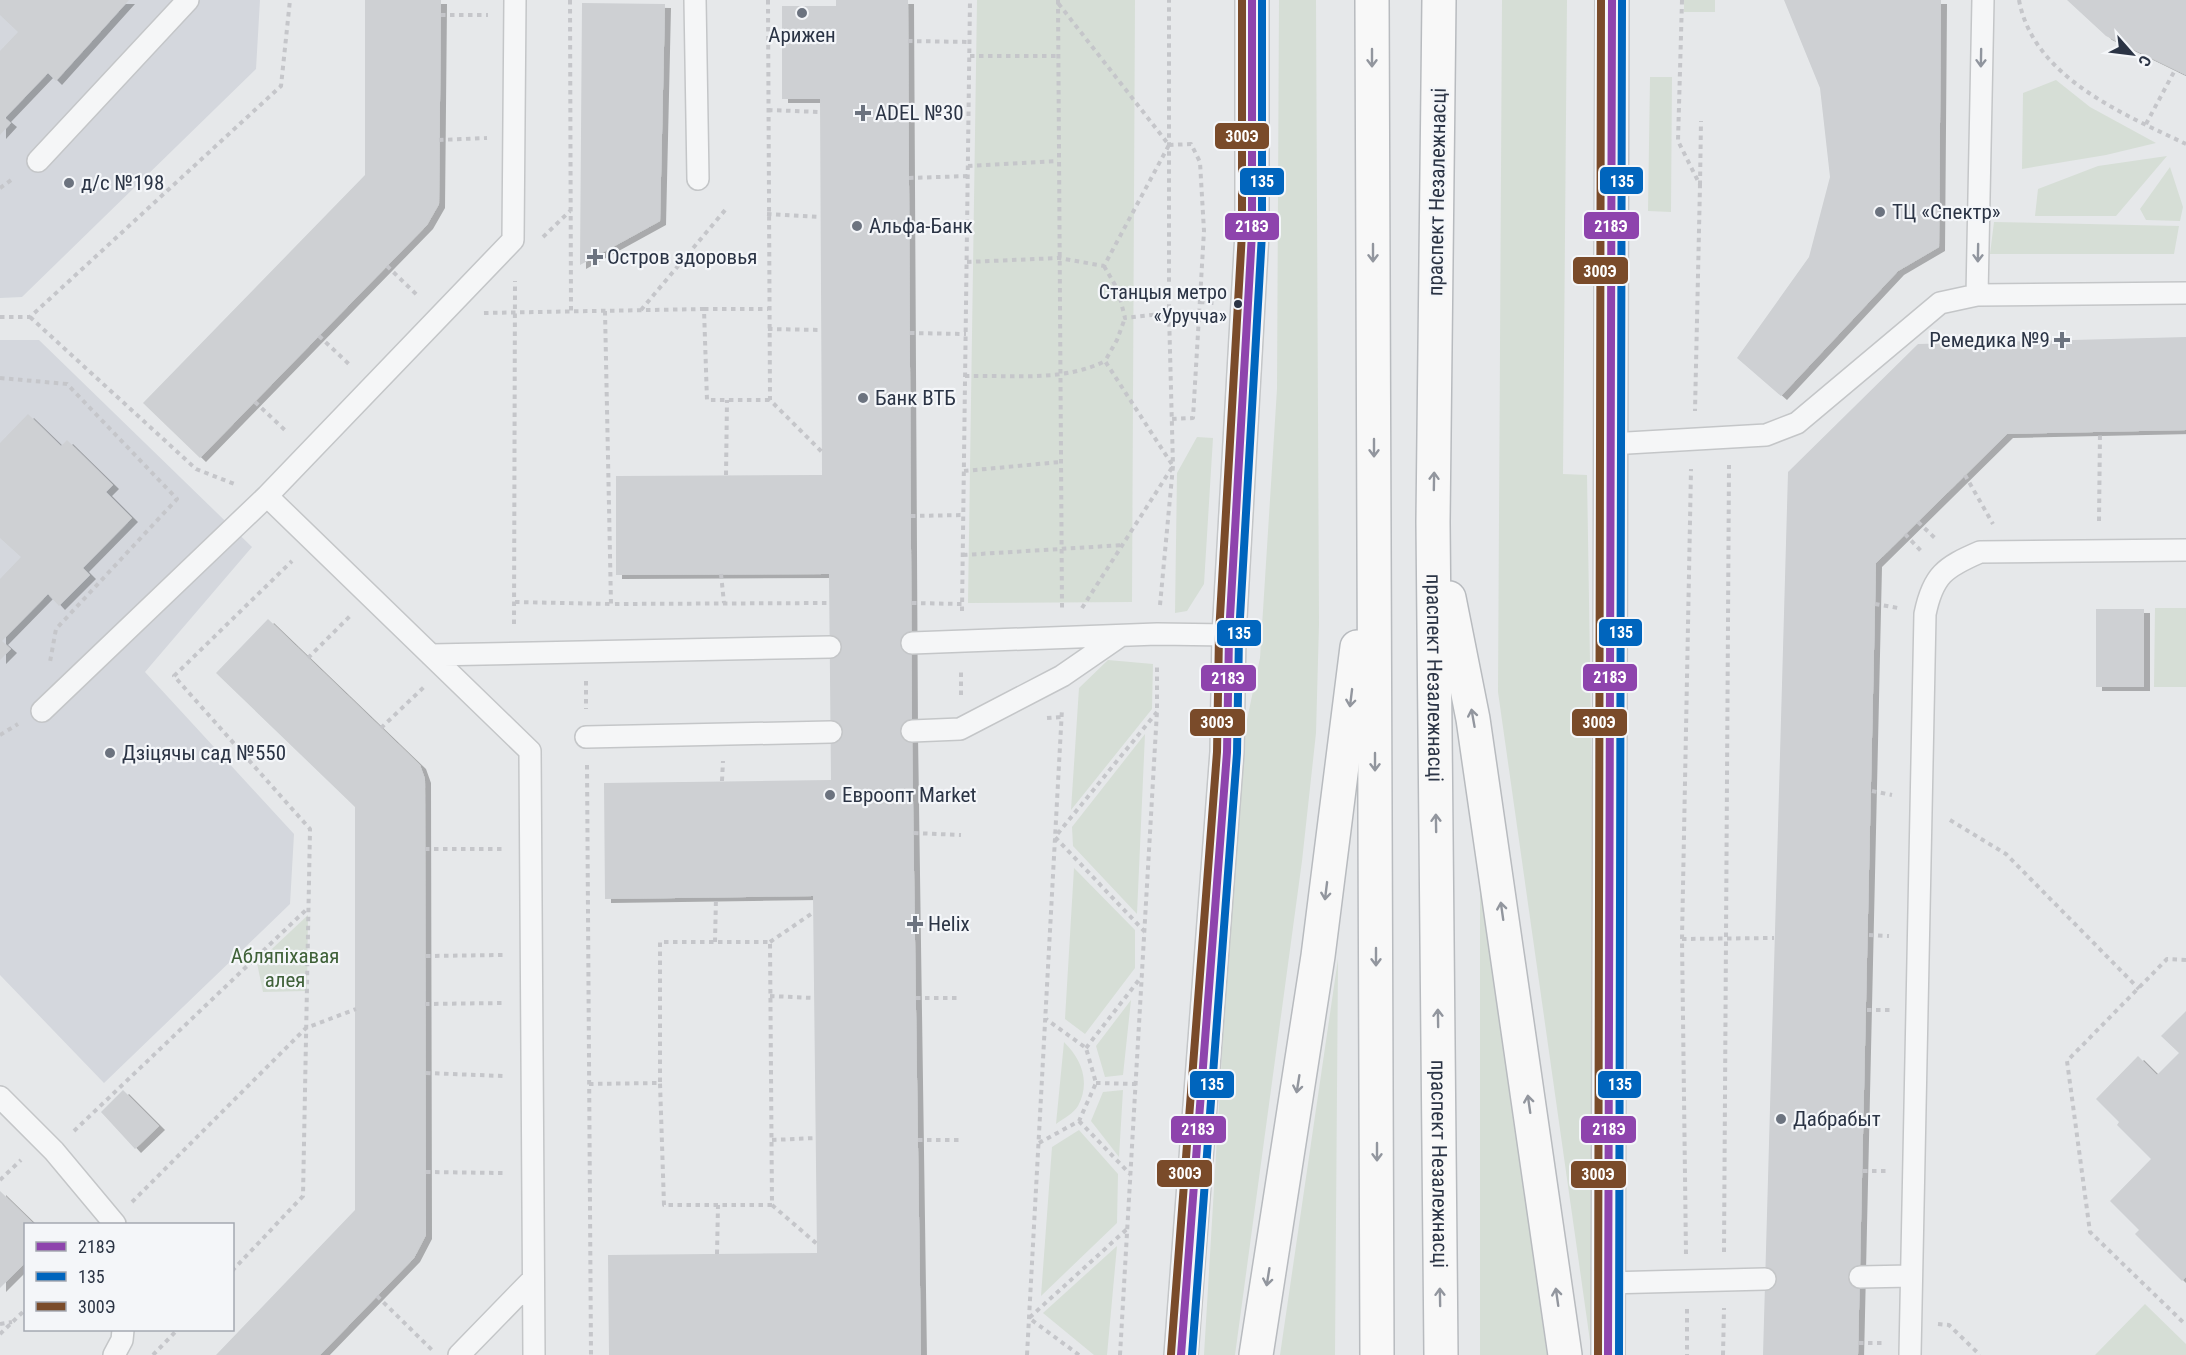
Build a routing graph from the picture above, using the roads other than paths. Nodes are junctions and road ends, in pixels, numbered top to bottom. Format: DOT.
graph roads {
  1 [pos="188,0"];
  2 [pos="695,0"];
  3 [pos="1252,0"];
  4 [pos="1372,0"];
  5 [pos="1439,0"];
  6 [pos="1612,0"];
  7 [pos="1983,0"];
  8 [pos="515,7"];
  9 [pos="38,161"];
  10 [pos="698,179"];
  11 [pos="2186,293"];
  12 [pos="1977,295"];
  13 [pos="1610,444"];
  14 [pos="267,496"];
  15 [pos="1374,515"];
  16 [pos="1433,522"];
  17 [pos="2186,550"];
  18 [pos="1229,635"];
  19 [pos="1121,636"];
  20 [pos="912,643"];
  21 [pos="830,647"];
  22 [pos="438,662"];
  23 [pos="42,711"];
  24 [pos="912,731"];
  25 [pos="831,732"];
  26 [pos="586,737"];
  27 [pos="0,1097"];
  28 [pos="114,1222"];
  29 [pos="1911,1276"];
  30 [pos="1860,1277"];
  31 [pos="533,1279"];
  32 [pos="1766,1279"];
  33 [pos="1606,1283"];
  34 [pos="123,1331"];
  35 [pos="114,1355"];
  36 [pos="459,1355"];
  37 [pos="534,1355"];
  38 [pos="1181,1355"];
  39 [pos="1256,1355"];
  40 [pos="1377,1355"];
  41 [pos="1441,1355"];
  42 [pos="1565,1355"];
  43 [pos="1608,1355"];
  44 [pos="1910,1355"];
  1 -- 9 [label="lane"];
  2 -- 10 [label="lane"];
  3 -- 18 [label="main road"];
  4 -- 15 [label="main road, one-way"];
  16 -- 5 [label="main road, праспект Незалежнасці, one-way"];
  6 -- 13 [label="main road"];
  7 -- 12 [label="lane, one-way"];
  8 -- 14 [label="lane"];
  11 -- 12 [label="lane"];
  12 -- 13 [label="lane"];
  13 -- 33 [label="main road"];
  14 -- 22 [label="lane"];
  14 -- 23 [label="lane"];
  15 -- 39 [label="main road, one-way"];
  15 -- 40 [label="main road, one-way"];
  41 -- 16 [label="main road, праспект Незалежнасці, one-way"];
  42 -- 16 [label="main road, one-way"];
  17 -- 29 [label="lane"];
  18 -- 19 [label="lane"];
  18 -- 38 [label="main road"];
  19 -- 20 [label="lane"];
  19 -- 24 [label="lane"];
  21 -- 22 [label="lane"];
  22 -- 31 [label="lane"];
  25 -- 26 [label="lane"];
  27 -- 28 [label="lane"];
  29 -- 30 [label="lane"];
  29 -- 44 [label="lane"];
  31 -- 36 [label="lane"];
  31 -- 37 [label="lane"];
  32 -- 33 [label="lane"];
  33 -- 43 [label="main road"];
  34 -- 35 [label="lane"];
}
